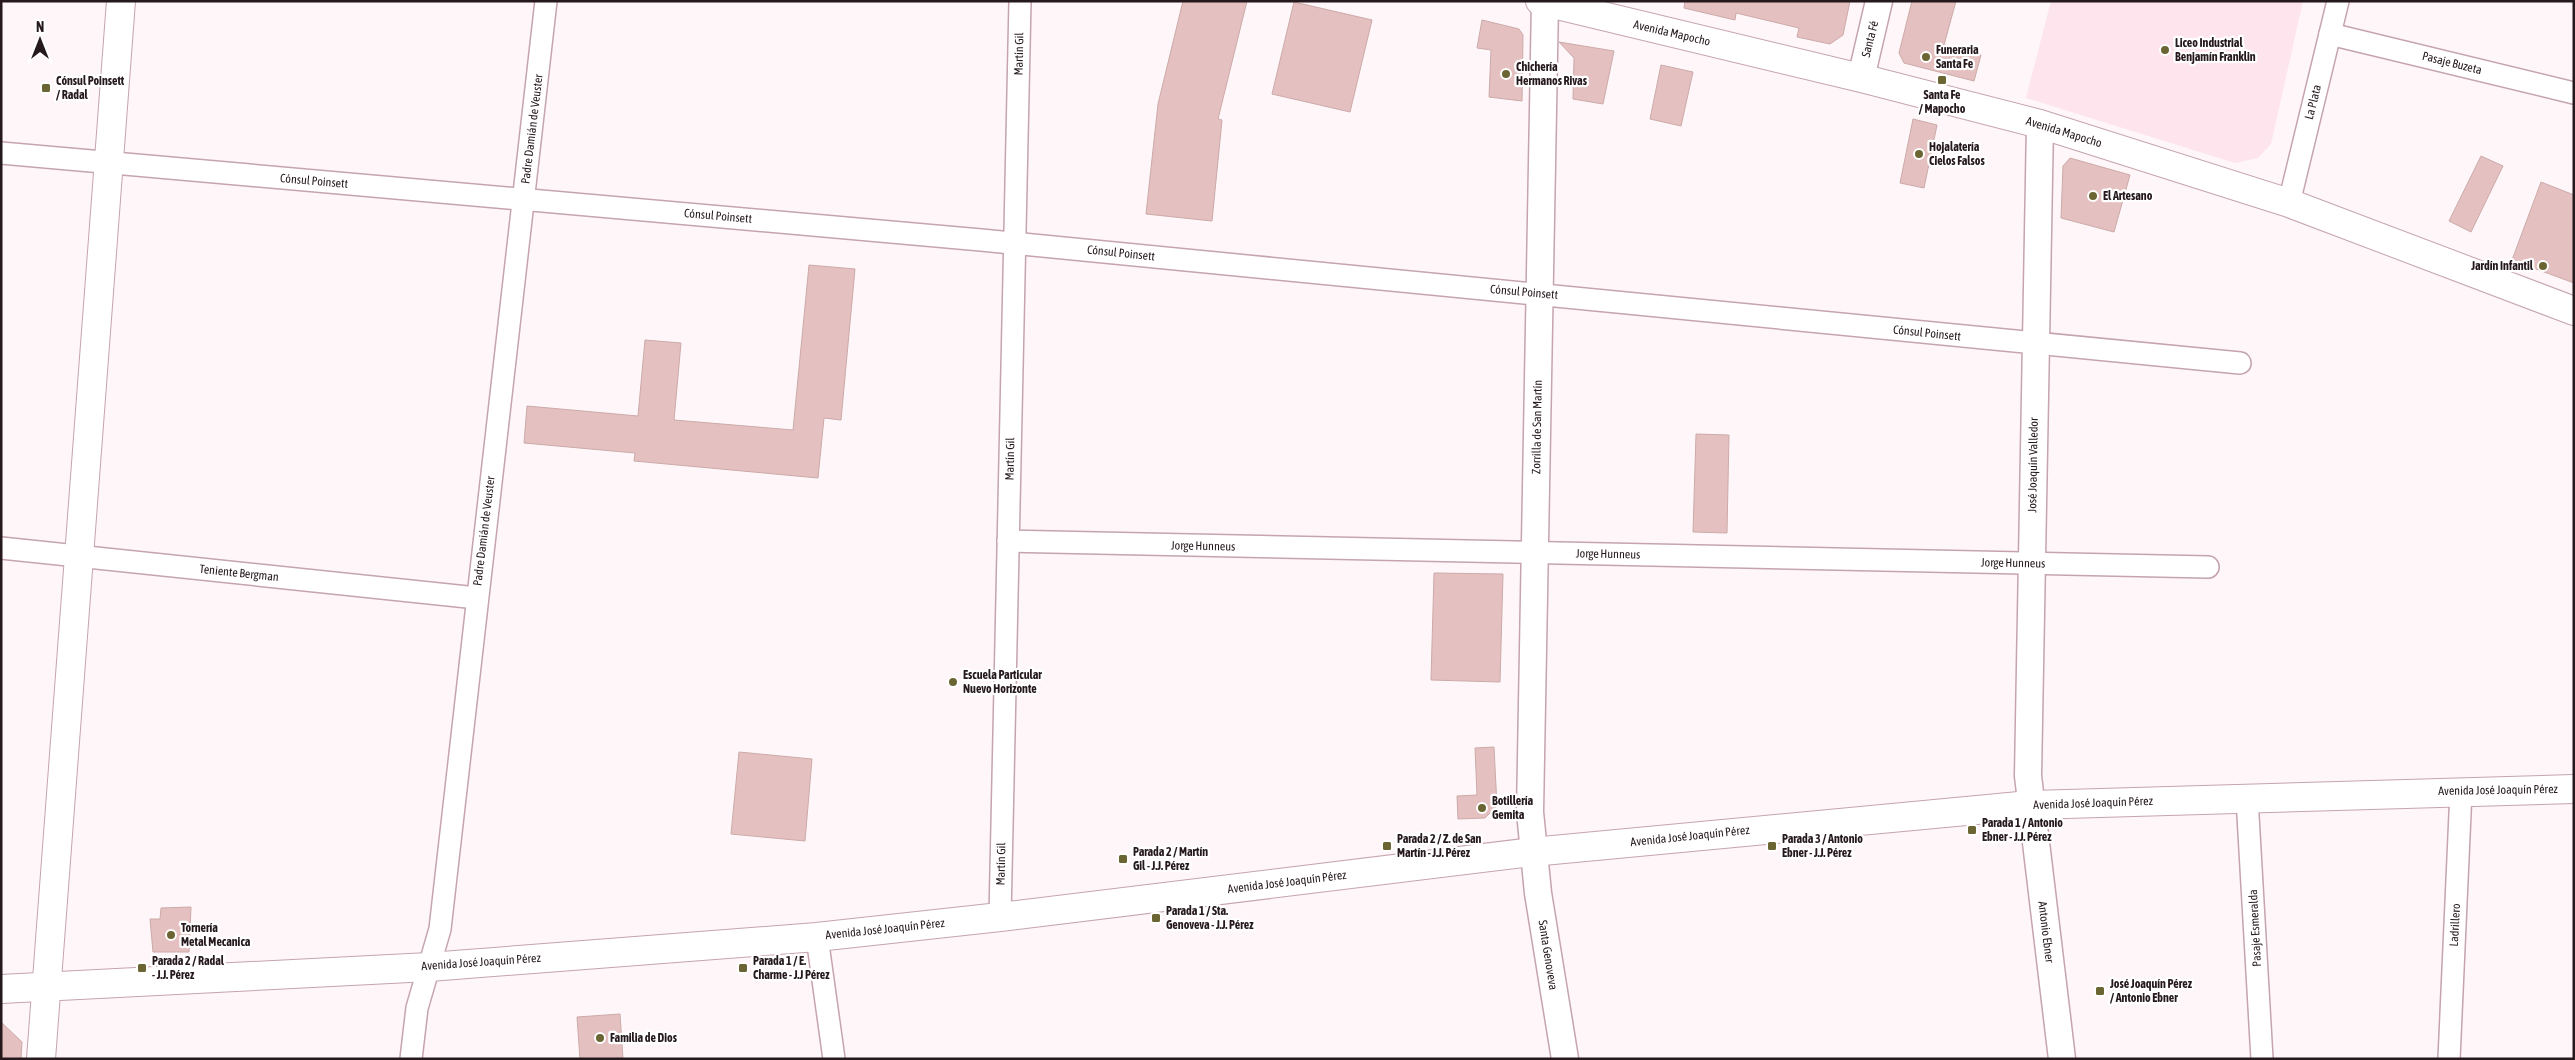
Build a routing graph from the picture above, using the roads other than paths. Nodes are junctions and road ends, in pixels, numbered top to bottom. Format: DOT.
graph roads {
  1 [pos="121,1"];
  2 [pos="546,1"];
  3 [pos="1020,1"];
  4 [pos="1879,1"];
  5 [pos="2338,1"];
  6 [pos="1542,2"];
  7 [pos="2330,34"];
  8 [pos="1861,78"];
  9 [pos="2574,93"];
  10 [pos="2040,124"];
  11 [pos="1,154"];
  12 [pos="109,163"];
  13 [pos="524,198"];
  14 [pos="2289,203"];
  15 [pos="1014,243"];
  16 [pos="1539,293"];
  17 [pos="2574,311"];
  18 [pos="2036,344"];
  19 [pos="2240,363"];
  20 [pos="1008,541"];
  21 [pos="1,548"];
  22 [pos="1534,552"];
  23 [pos="78,556"];
  24 [pos="2032,563"];
  25 [pos="2208,567"];
  26 [pos="477,598"];
  27 [pos="2574,789"];
  28 [pos="2462,791"];
  29 [pos="2248,798"];
  30 [pos="2030,805"];
  31 [pos="1532,852"];
  32 [pos="1000,918"];
  33 [pos="817,937"];
  34 [pos="428,967"];
  35 [pos="47,986"];
  36 [pos="1,989"];
  37 [pos="41,1059"];
  38 [pos="411,1059"];
  39 [pos="834,1059"];
  40 [pos="1565,1059"];
  41 [pos="2062,1059"];
  42 [pos="2262,1059"];
  43 [pos="2449,1059"];
  1 -- 12 [label="main road"];
  2 -- 13 [label="street, Padre Damián de Veuster"];
  3 -- 15 [label="street, Martín Gil"];
  4 -- 8 [label="street, Santa Fé"];
  5 -- 7 [label="street, La Plata"];
  6 -- 8 [label="main road, Avenida Mapocho"];
  6 -- 16 [label="street, Zorrilla de San Martín"];
  7 -- 9 [label="street, Pasaje Buzeta"];
  7 -- 14 [label="street, La Plata"];
  8 -- 10 [label="main road, Avenida Mapocho"];
  10 -- 14 [label="main road, Avenida Mapocho"];
  10 -- 18 [label="street, José Joaquín Valledor"];
  11 -- 12 [label="street, Cónsul Poinsett"];
  12 -- 13 [label="street, Cónsul Poinsett"];
  12 -- 23 [label="main road"];
  13 -- 15 [label="street, Cónsul Poinsett"];
  13 -- 26 [label="street, Padre Damián de Veuster"];
  14 -- 17 [label="main road, Avenida Mapocho"];
  15 -- 16 [label="street, Cónsul Poinsett"];
  15 -- 20 [label="street, Martín Gil"];
  16 -- 18 [label="street, Cónsul Poinsett"];
  16 -- 22 [label="street, Zorrilla de San Martín"];
  18 -- 19 [label="street, Cónsul Poinsett"];
  18 -- 24 [label="street, José Joaquín Valledor"];
  20 -- 22 [label="street, Jorge Hunneus"];
  20 -- 32 [label="street, Martín Gil"];
  21 -- 23 [label="street, Teniente Bergman"];
  22 -- 24 [label="street, Jorge Hunneus"];
  22 -- 31 [label="street, Zorrilla de San Martín"];
  23 -- 26 [label="street, Teniente Bergman"];
  23 -- 35 [label="main road"];
  24 -- 25 [label="street, Jorge Hunneus"];
  24 -- 30 [label="street, José Joaquín Valledor"];
  26 -- 34 [label="street, Padre Damián de Veuster"];
  27 -- 28 [label="main road, Avenida José Joaquín Pérez"];
  28 -- 29 [label="main road, Avenida José Joaquín Pérez"];
  28 -- 43 [label="street, Ladrillero"];
  29 -- 30 [label="main road, Avenida José Joaquín Pérez"];
  29 -- 42 [label="street, Pasaje Esmeralda"];
  30 -- 31 [label="main road, Avenida José Joaquín Pérez"];
  30 -- 41 [label="street, Antonio Ebner"];
  31 -- 32 [label="main road, Avenida José Joaquín Pérez"];
  31 -- 40 [label="street, Santa Genoveva"];
  32 -- 33 [label="main road, Avenida José Joaquín Pérez"];
  33 -- 34 [label="main road, Avenida José Joaquín Pérez"];
  33 -- 39 [label="street"];
  34 -- 35 [label="main road, Avenida José Joaquín Pérez"];
  34 -- 38 [label="street, Padre Damián de Veuster"];
  35 -- 36 [label="main road, Avenida José Joaquín Pérez"];
  35 -- 37 [label="main road"];
}
